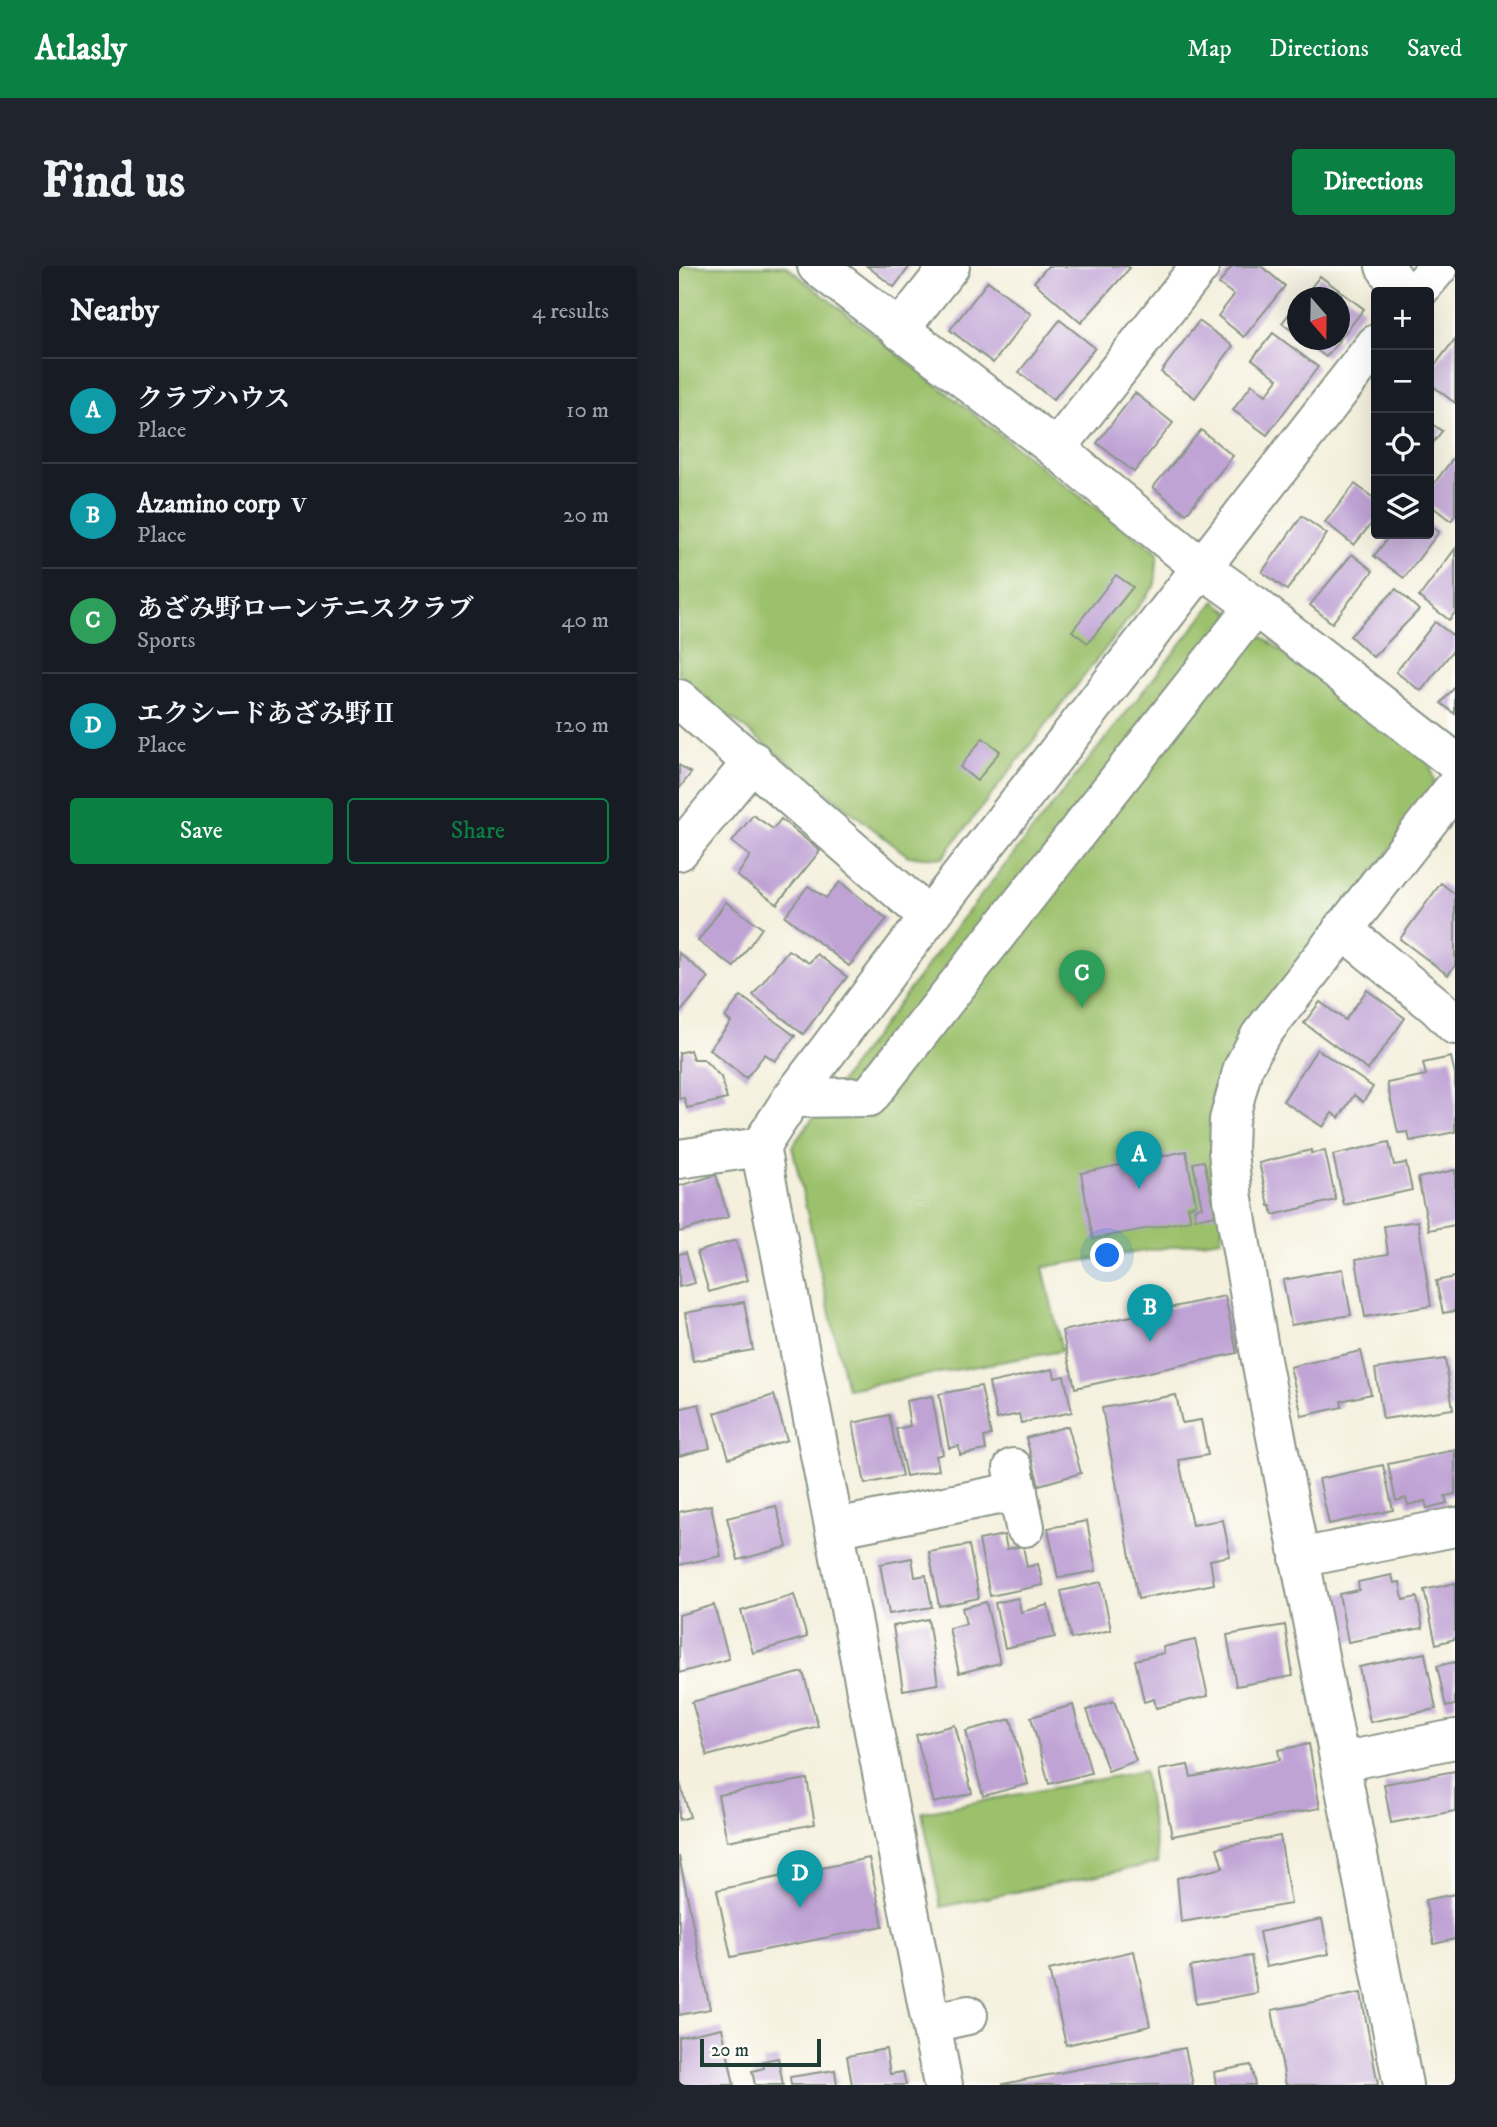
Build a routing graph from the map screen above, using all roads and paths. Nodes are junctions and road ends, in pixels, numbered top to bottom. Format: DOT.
graph roads {
  1 [pos="817,266"];
  2 [pos="950,266"];
  3 [pos="1200,266"];
  4 [pos="1385,266"];
  5 [pos="1439,266"];
  6 [pos="1399,287"];
  7 [pos="1421,287"];
  8 [pos="899,330"];
  9 [pos="1371,350"];
  10 [pos="1056,449"];
  11 [pos="1202,568"];
  12 [pos="1255,606"];
  13 [pos="679,699"];
  14 [pos="753,761"];
  15 [pos="1455,762"];
  16 [pos="1455,787"];
  17 [pos="679,851"];
  18 [pos="929,917"];
  19 [pos="1342,929"];
  20 [pos="1455,1025"];
  21 [pos="792,1098"];
  22 [pos="760,1147"];
  23 [pos="679,1159"];
  24 [pos="1019,1495"];
  25 [pos="1455,1527"];
  26 [pos="835,1528"];
  27 [pos="1299,1558"];
  28 [pos="1455,1739"];
  29 [pos="1340,1762"];
  30 [pos="968,2015"];
  31 [pos="931,2022"];
  32 [pos="943,2085"];
  33 [pos="1403,2085"];
  1 -- 8 [label="street"];
  2 -- 8 [label="street"];
  3 -- 10 [label="street"];
  4 -- 6 [label="street"];
  5 -- 7 [label="street"];
  8 -- 10 [label="street"];
  9 -- 11 [label="street"];
  10 -- 11 [label="street"];
  11 -- 12 [label="street"];
  11 -- 18 [label="street"];
  12 -- 15 [label="street"];
  12 -- 21 [label="street"];
  13 -- 14 [label="street"];
  14 -- 17 [label="street"];
  14 -- 18 [label="street"];
  16 -- 19 [label="street"];
  18 -- 21 [label="street"];
  19 -- 20 [label="street"];
  19 -- 27 [label="street"];
  21 -- 22 [label="street"];
  22 -- 23 [label="street"];
  22 -- 26 [label="street"];
  24 -- 26 [label="street"];
  25 -- 27 [label="street"];
  26 -- 31 [label="street"];
  27 -- 29 [label="street"];
  28 -- 29 [label="street"];
  29 -- 33 [label="street"];
  30 -- 31 [label="street"];
  31 -- 32 [label="street"];
}
